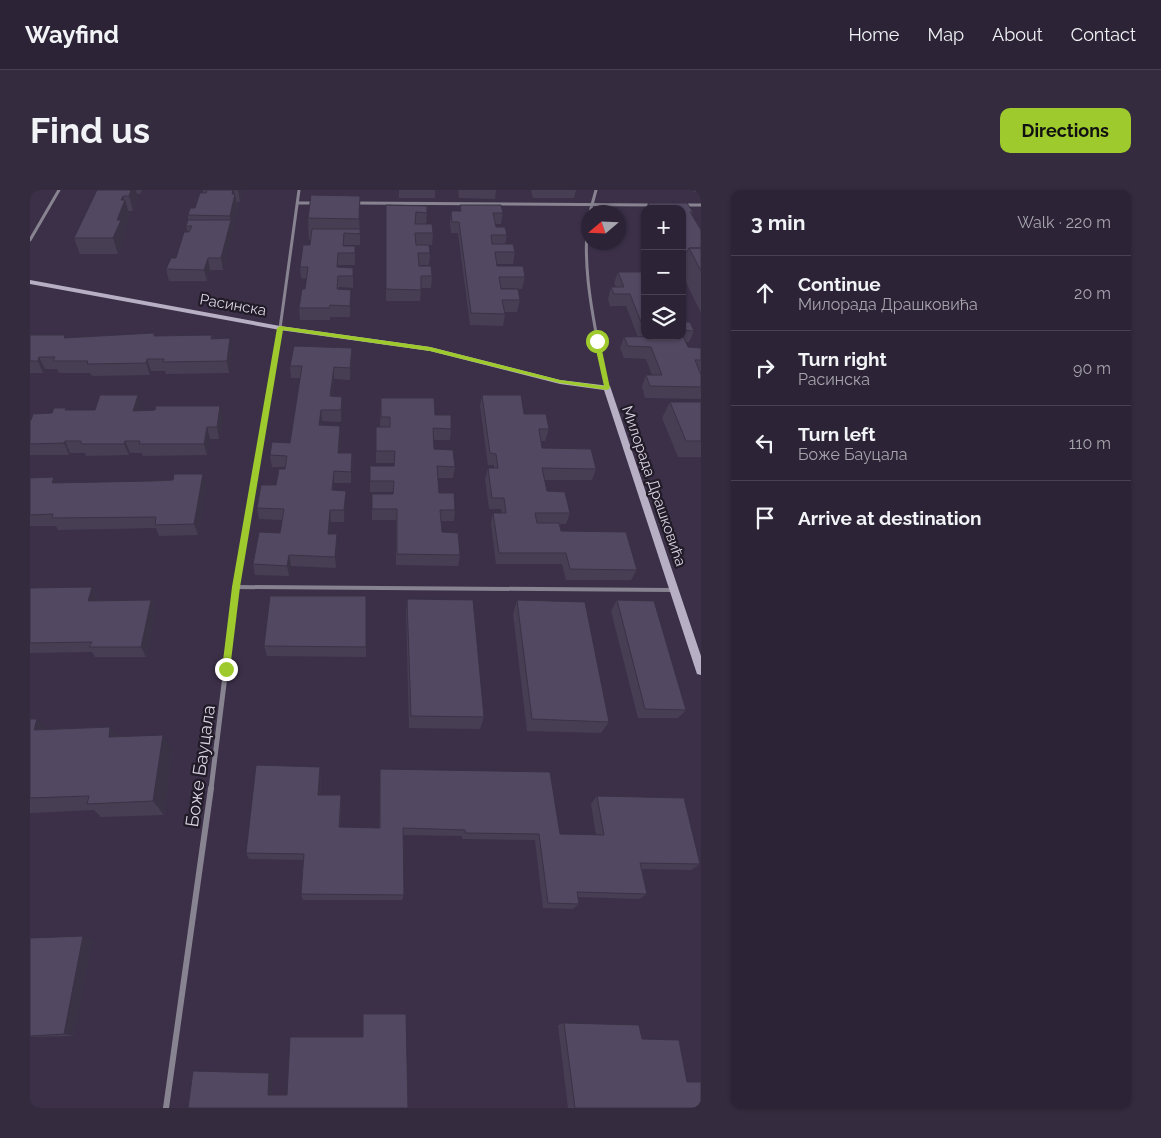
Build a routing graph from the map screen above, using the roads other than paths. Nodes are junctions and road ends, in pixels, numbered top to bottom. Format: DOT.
graph roads {
  1 [pos="58,190"];
  2 [pos="299,190"];
  3 [pos="596,190"];
  4 [pos="298,202"];
  5 [pos="316,202"];
  6 [pos="354,202"];
  7 [pos="592,204"];
  8 [pos="657,205"];
  9 [pos="686,205"];
  10 [pos="701,205"];
  11 [pos="30,240"];
  12 [pos="587,250"];
  13 [pos="30,282"];
  14 [pos="280,328"];
  15 [pos="607,388"];
  16 [pos="236,587"];
  17 [pos="675,590"];
  18 [pos="701,671"];
  19 [pos="166,1108"];
  1 -- 11 [label="street"];
  2 -- 4 [label="street, Боже Бауцала"];
  3 -- 7 [label="street"];
  4 -- 5 [label="street"];
  4 -- 14 [label="street, Боже Бауцала"];
  6 -- 7 [label="street"];
  7 -- 8 [label="street"];
  9 -- 10 [label="street"];
  12 -- 15 [label="street, Милорада Драшковића"];
  13 -- 14 [label="street, Расинска"];
  14 -- 15 [label="street, Расинска"];
  14 -- 16 [label="street, Боже Бауцала"];
  15 -- 17 [label="street, Милорада Драшковића"];
  16 -- 17 [label="lane"];
  16 -- 19 [label="street, Боже Бауцала"];
  17 -- 18 [label="street, Милорада Драшковића"];
}
